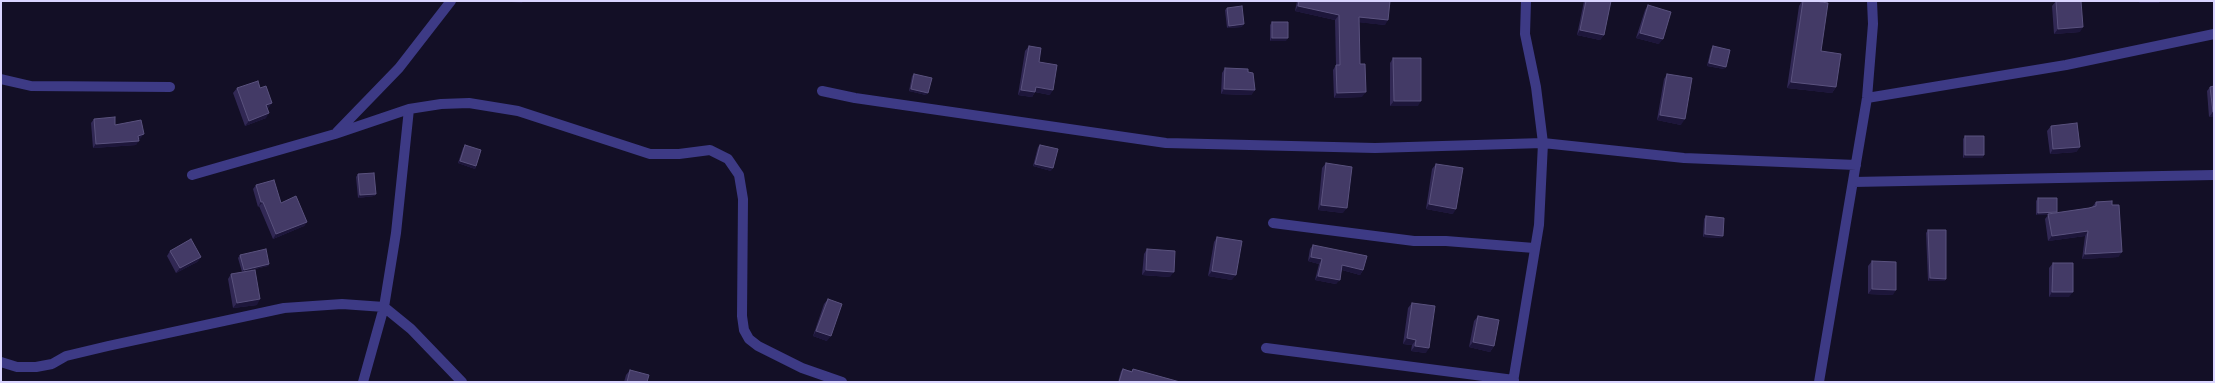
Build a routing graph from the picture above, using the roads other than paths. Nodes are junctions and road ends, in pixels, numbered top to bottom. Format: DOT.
graph roads {
  1 [pos="451,1"];
  2 [pos="1526,1"];
  3 [pos="1872,1"];
  4 [pos="2214,34"];
  5 [pos="1,79"];
  6 [pos="170,87"];
  7 [pos="822,91"];
  8 [pos="1867,98"];
  9 [pos="409,109"];
  10 [pos="335,134"];
  11 [pos="1543,143"];
  12 [pos="1856,165"];
  13 [pos="192,175"];
  14 [pos="2214,175"];
  15 [pos="1853,182"];
  16 [pos="1273,223"];
  17 [pos="1534,248"];
  18 [pos="384,307"];
  19 [pos="1266,348"];
  20 [pos="1,362"];
  21 [pos="1513,381"];
  22 [pos="363,382"];
  23 [pos="462,382"];
  24 [pos="842,382"];
  25 [pos="1819,382"];
  1 -- 10 [label="street"];
  2 -- 11 [label="street"];
  3 -- 8 [label="street"];
  4 -- 8 [label="street"];
  5 -- 6 [label="street"];
  7 -- 11 [label="street"];
  8 -- 12 [label="street"];
  9 -- 10 [label="street"];
  9 -- 18 [label="street"];
  9 -- 24 [label="street"];
  10 -- 13 [label="street"];
  11 -- 12 [label="street"];
  11 -- 17 [label="street"];
  12 -- 15 [label="street"];
  14 -- 15 [label="street"];
  15 -- 25 [label="street"];
  16 -- 17 [label="street"];
  17 -- 21 [label="street"];
  18 -- 20 [label="street"];
  18 -- 22 [label="street"];
  18 -- 23 [label="street"];
  19 -- 21 [label="street"];
}
